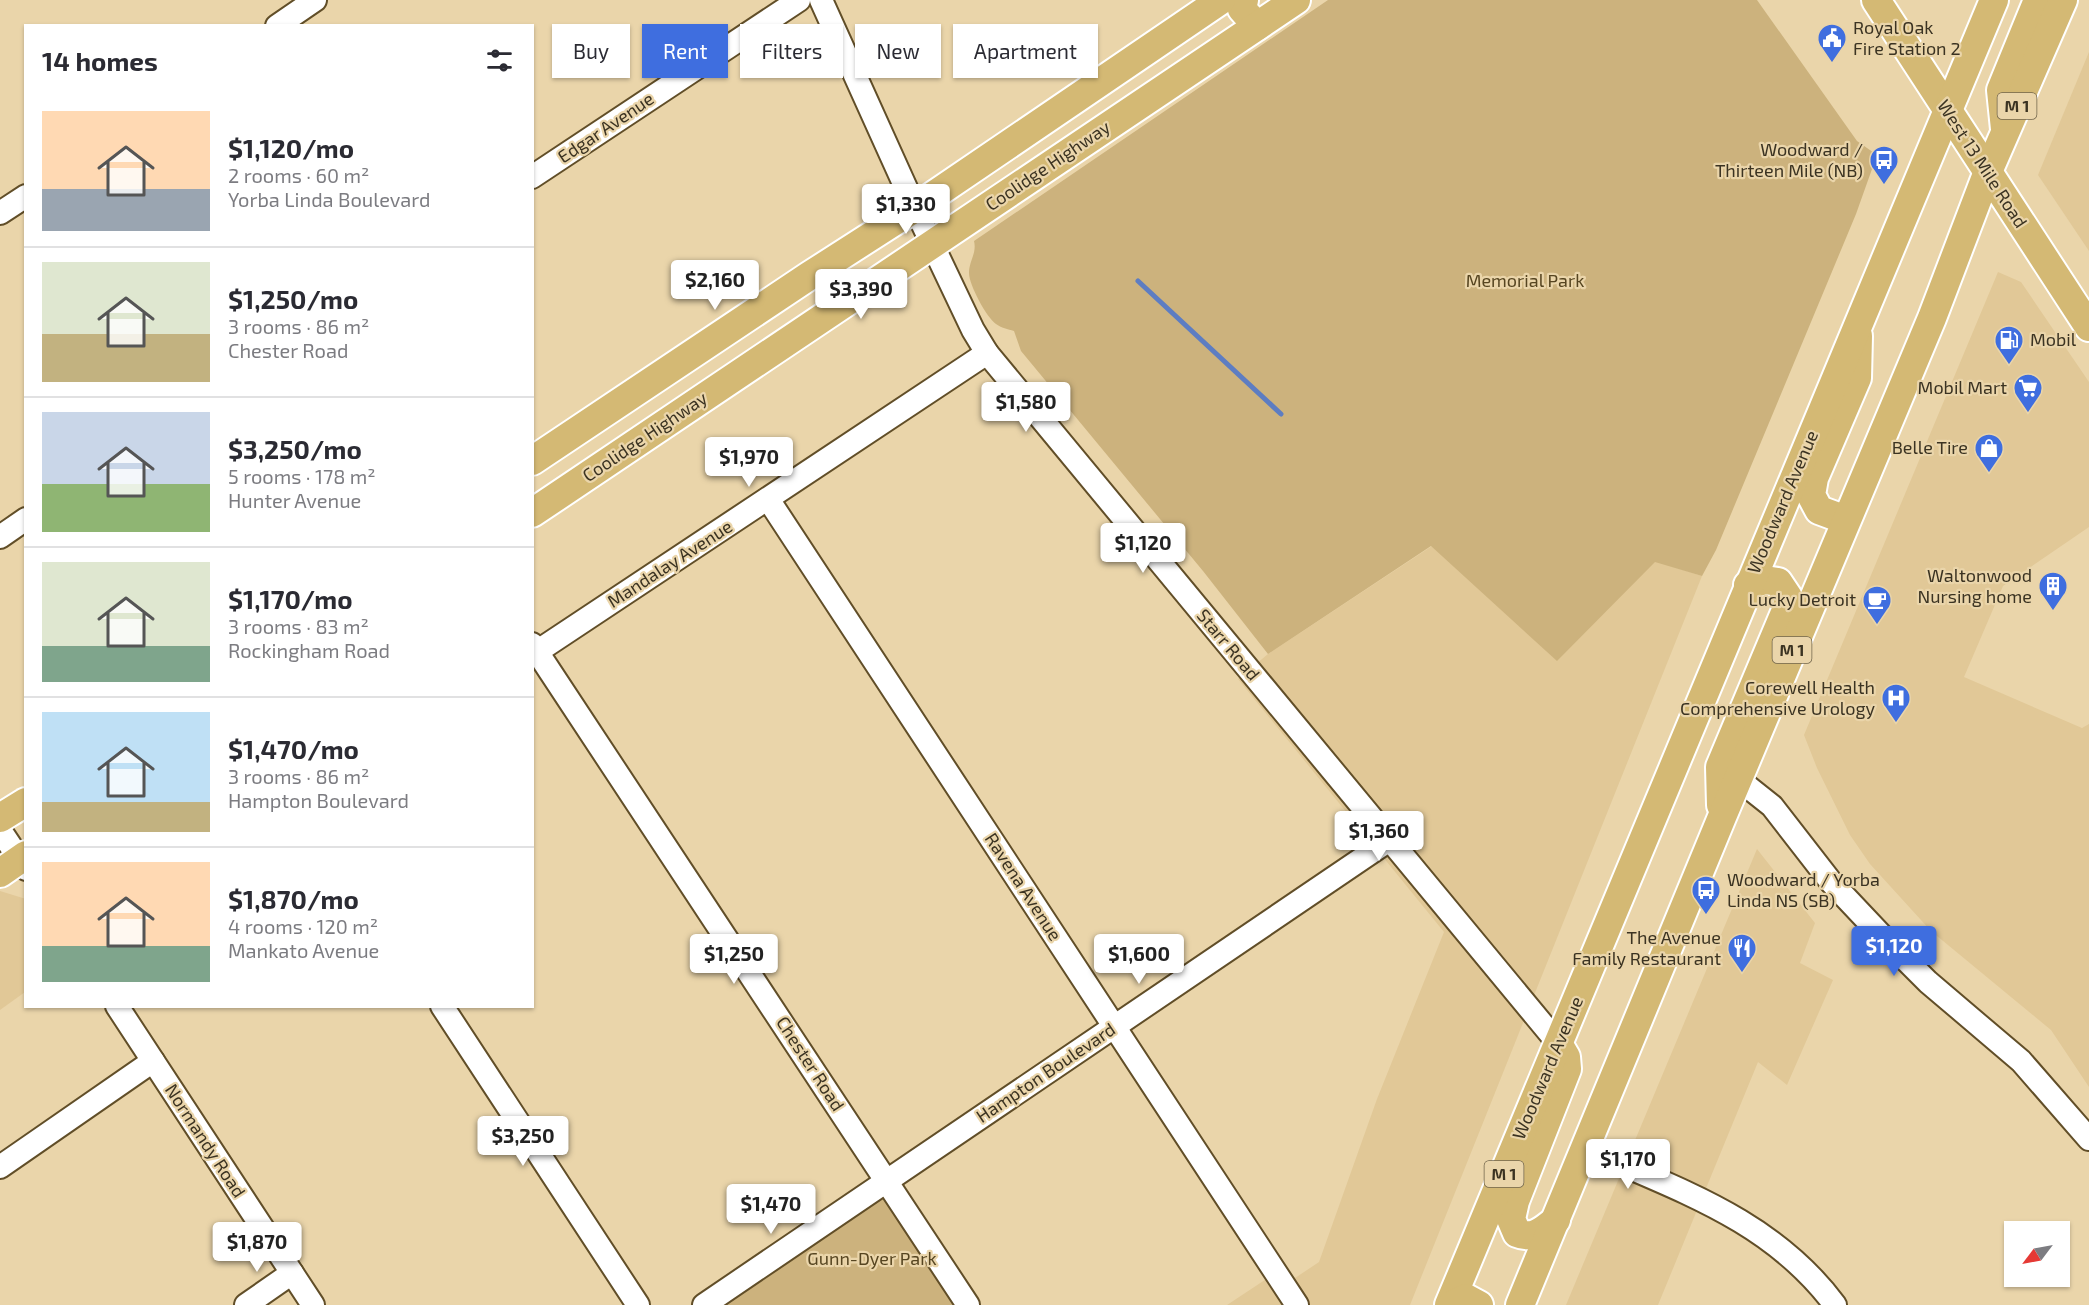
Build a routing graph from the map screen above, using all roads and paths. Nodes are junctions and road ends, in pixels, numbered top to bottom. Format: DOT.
graph roads {
  1 [pos="315,0"];
  2 [pos="800,0"];
  3 [pos="1221,0"];
  4 [pos="1244,0"];
  5 [pos="1296,0"];
  6 [pos="1876,0"];
  7 [pos="1994,0"];
  8 [pos="2038,0"];
  9 [pos="2063,0"];
  10 [pos="829,5"];
  11 [pos="280,24"];
  12 [pos="1257,26"];
  13 [pos="1947,111"];
  14 [pos="2005,131"];
  15 [pos="1987,174"];
  16 [pos="534,176"];
  17 [pos="24,197"];
  18 [pos="915,208"];
  19 [pos="0,213"];
  20 [pos="934,243"];
  21 [pos="809,276"];
  22 [pos="838,308"];
  23 [pos="1858,322"];
  24 [pos="2089,327"];
  25 [pos="987,353"];
  26 [pos="534,460"];
  27 [pos="768,499"];
  28 [pos="534,512"];
  29 [pos="24,520"];
  30 [pos="1846,520"];
  31 [pos="0,537"];
  32 [pos="1748,585"];
  33 [pos="534,650"];
  34 [pos="1738,779"];
  35 [pos="24,803"];
  36 [pos="1722,817"];
  37 [pos="0,818"];
  38 [pos="0,830"];
  39 [pos="1388,841"];
  40 [pos="17,864"];
  41 [pos="118,1008"];
  42 [pos="443,1008"];
  43 [pos="1114,1027"];
  44 [pos="1558,1043"];
  45 [pos="153,1061"];
  46 [pos="2089,1139"];
  47 [pos="1584,1148"];
  48 [pos="0,1167"];
  49 [pos="886,1180"];
  50 [pos="1556,1220"];
  51 [pos="292,1273"];
  52 [pos="246,1305"];
  53 [pos="313,1305"];
  54 [pos="638,1305"];
  55 [pos="704,1305"];
  56 [pos="968,1305"];
  57 [pos="1297,1305"];
  58 [pos="1451,1305"];
  59 [pos="1479,1305"];
  60 [pos="1520,1305"];
  61 [pos="1835,1305"];
  1 -- 11 [label="street"];
  2 -- 16 [label="street, Edgar Avenue"];
  3 -- 18 [label="main road"];
  4 -- 12 [label="main road"];
  5 -- 12 [label="main road, Coolidge Highway"];
  6 -- 13 [label="main road, West 13 Mile Road"];
  7 -- 13 [label="main road, Woodward Avenue / M 1"];
  8 -- 14 [label="main road"];
  9 -- 14 [label="main road, M 1"];
  10 -- 18 [label="street, Starr Road"];
  12 -- 20 [label="main road, Coolidge Highway"];
  13 -- 15 [label="main road, West 13 Mile Road"];
  13 -- 23 [label="main road, Woodward Avenue / M 1"];
  14 -- 15 [label="main road, M 1"];
  15 -- 24 [label="main road, West 13 Mile Road"];
  15 -- 30 [label="main road, M 1"];
  17 -- 19 [label="street"];
  18 -- 20 [label="street, Starr Road"];
  18 -- 21 [label="main road"];
  20 -- 22 [label="main road, Coolidge Highway"];
  20 -- 25 [label="street, Starr Road"];
  21 -- 22 [label="main road"];
  21 -- 26 [label="main road"];
  22 -- 28 [label="main road, Coolidge Highway"];
  23 -- 30 [label="main road"];
  23 -- 32 [label="main road, Woodward Avenue / M 1"];
  25 -- 27 [label="street, Mandalay Avenue"];
  25 -- 39 [label="street, Starr Road"];
  27 -- 33 [label="street, Mandalay Avenue"];
  27 -- 43 [label="street, Ravena Avenue"];
  29 -- 31 [label="street"];
  30 -- 34 [label="main road, M 1"];
  32 -- 36 [label="main road"];
  32 -- 44 [label="main road, Woodward Avenue / M 1"];
  33 -- 49 [label="street, Chester Road"];
  34 -- 36 [label="main road, M 1"];
  34 -- 46 [label="street"];
  35 -- 37 [label="main road"];
  36 -- 47 [label="main road, M 1"];
  38 -- 40 [label="street"];
  39 -- 43 [label="street, Hampton Boulevard"];
  39 -- 44 [label="street, Starr Road"];
  41 -- 45 [label="street, Normandy Road"];
  42 -- 54 [label="street"];
  43 -- 49 [label="street, Hampton Boulevard"];
  43 -- 57 [label="street, Ravena Avenue"];
  44 -- 50 [label="main road"];
  44 -- 58 [label="main road, Woodward Avenue / M 1"];
  45 -- 48 [label="street"];
  45 -- 51 [label="street, Normandy Road"];
  47 -- 50 [label="main road, M 1"];
  47 -- 61 [label="street"];
  49 -- 55 [label="street, Hampton Boulevard"];
  49 -- 56 [label="street, Chester Road"];
  50 -- 60 [label="main road, M 1"];
  51 -- 52 [label="street"];
  51 -- 53 [label="street, Normandy Road"];
  58 -- 59 [label="main road"];
}
